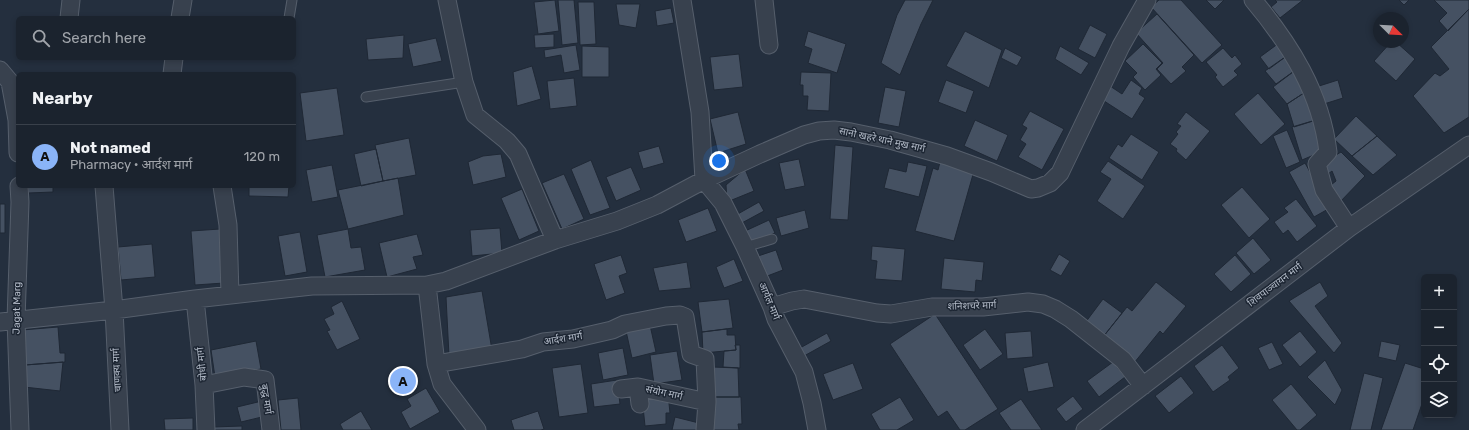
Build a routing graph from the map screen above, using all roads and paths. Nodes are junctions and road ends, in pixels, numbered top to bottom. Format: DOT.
graph roads {
  1 [pos="71,0"];
  2 [pos="183,0"];
  3 [pos="292,0"];
  4 [pos="447,0"];
  5 [pos="682,0"];
  6 [pos="764,0"];
  7 [pos="1147,0"];
  8 [pos="1253,0"];
  9 [pos="69,16"];
  10 [pos="180,16"];
  11 [pos="289,16"];
  12 [pos="769,45"];
  13 [pos="174,60"];
  14 [pos="0,70"];
  15 [pos="172,72"];
  16 [pos="464,82"];
  17 [pos="366,97"];
  18 [pos="16,120"];
  19 [pos="1469,145"];
  20 [pos="704,180"];
  21 [pos="20,188"];
  22 [pos="104,188"];
  23 [pos="222,188"];
  24 [pos="1348,228"];
  25 [pos="772,239"];
  26 [pos="556,240"];
  27 [pos="745,247"];
  28 [pos="427,285"];
  29 [pos="230,295"];
  30 [pos="195,299"];
  31 [pos="772,307"];
  32 [pos="114,310"];
  33 [pos="8,321"];
  34 [pos="436,364"];
  35 [pos="204,385"];
  36 [pos="1143,386"];
  37 [pos="638,387"];
  38 [pos="621,389"];
  39 [pos="707,402"];
  40 [pos="640,404"];
  41 [pos="20,430"];
  42 [pos="120,430"];
  43 [pos="206,430"];
  44 [pos="271,430"];
  45 [pos="477,430"];
  46 [pos="705,430"];
  47 [pos="817,430"];
  48 [pos="1085,430"];
  1 -- 9 [label="street"];
  2 -- 10 [label="street"];
  3 -- 11 [label="lane"];
  4 -- 16 [label="street"];
  5 -- 20 [label="street"];
  6 -- 12 [label="street"];
  7 -- 20 [label="street, सानो खहरे थाने मुख मार्ग"];
  8 -- 24 [label="street"];
  13 -- 15 [label="street"];
  14 -- 18 [label="street"];
  16 -- 17 [label="lane"];
  16 -- 26 [label="street"];
  19 -- 24 [label="street, शिवपाञ्चायन मार्ग"];
  20 -- 26 [label="street, सानो खहरे थाने मुख मार्ग"];
  20 -- 27 [label="street, आर्यल मार्ग"];
  21 -- 33 [label="street, Jagat Marg"];
  22 -- 32 [label="street, चाणक्य मार्ग"];
  23 -- 29 [label="street"];
  24 -- 36 [label="street, शिवपाञ्चायन मार्ग"];
  25 -- 27 [label="lane"];
  26 -- 28 [label="street, सानो खहरे थाने मुख मार्ग"];
  27 -- 31 [label="street, आर्यल मार्ग"];
  28 -- 29 [label="street, सानो खहरे थाने मुख मार्ग"];
  28 -- 34 [label="street"];
  29 -- 30 [label="street, सानो खहरे थाने मुख मार्ग"];
  30 -- 32 [label="street, सानो खहरे थाने मुख मार्ग"];
  30 -- 35 [label="street, बोधी मार्ग"];
  31 -- 36 [label="street, शनिशचरे मार्ग"];
  31 -- 47 [label="street, आर्यल मार्ग"];
  32 -- 33 [label="street, सानो खहरे थाने मुख मार्ग"];
  32 -- 42 [label="street, चाणक्य मार्ग"];
  33 -- 41 [label="street, Jagat Marg"];
  34 -- 39 [label="street, आर्दश मार्ग"];
  34 -- 45 [label="street"];
  35 -- 43 [label="street, बोधी मार्ग"];
  35 -- 44 [label="street, बुद्ध मार्ग"];
  36 -- 48 [label="street, शिवपाञ्चायन मार्ग"];
  37 -- 38 [label="street, संयोग मार्ग"];
  37 -- 39 [label="street, संयोग मार्ग"];
  37 -- 40 [label="street"];
  39 -- 46 [label="street"];
}
